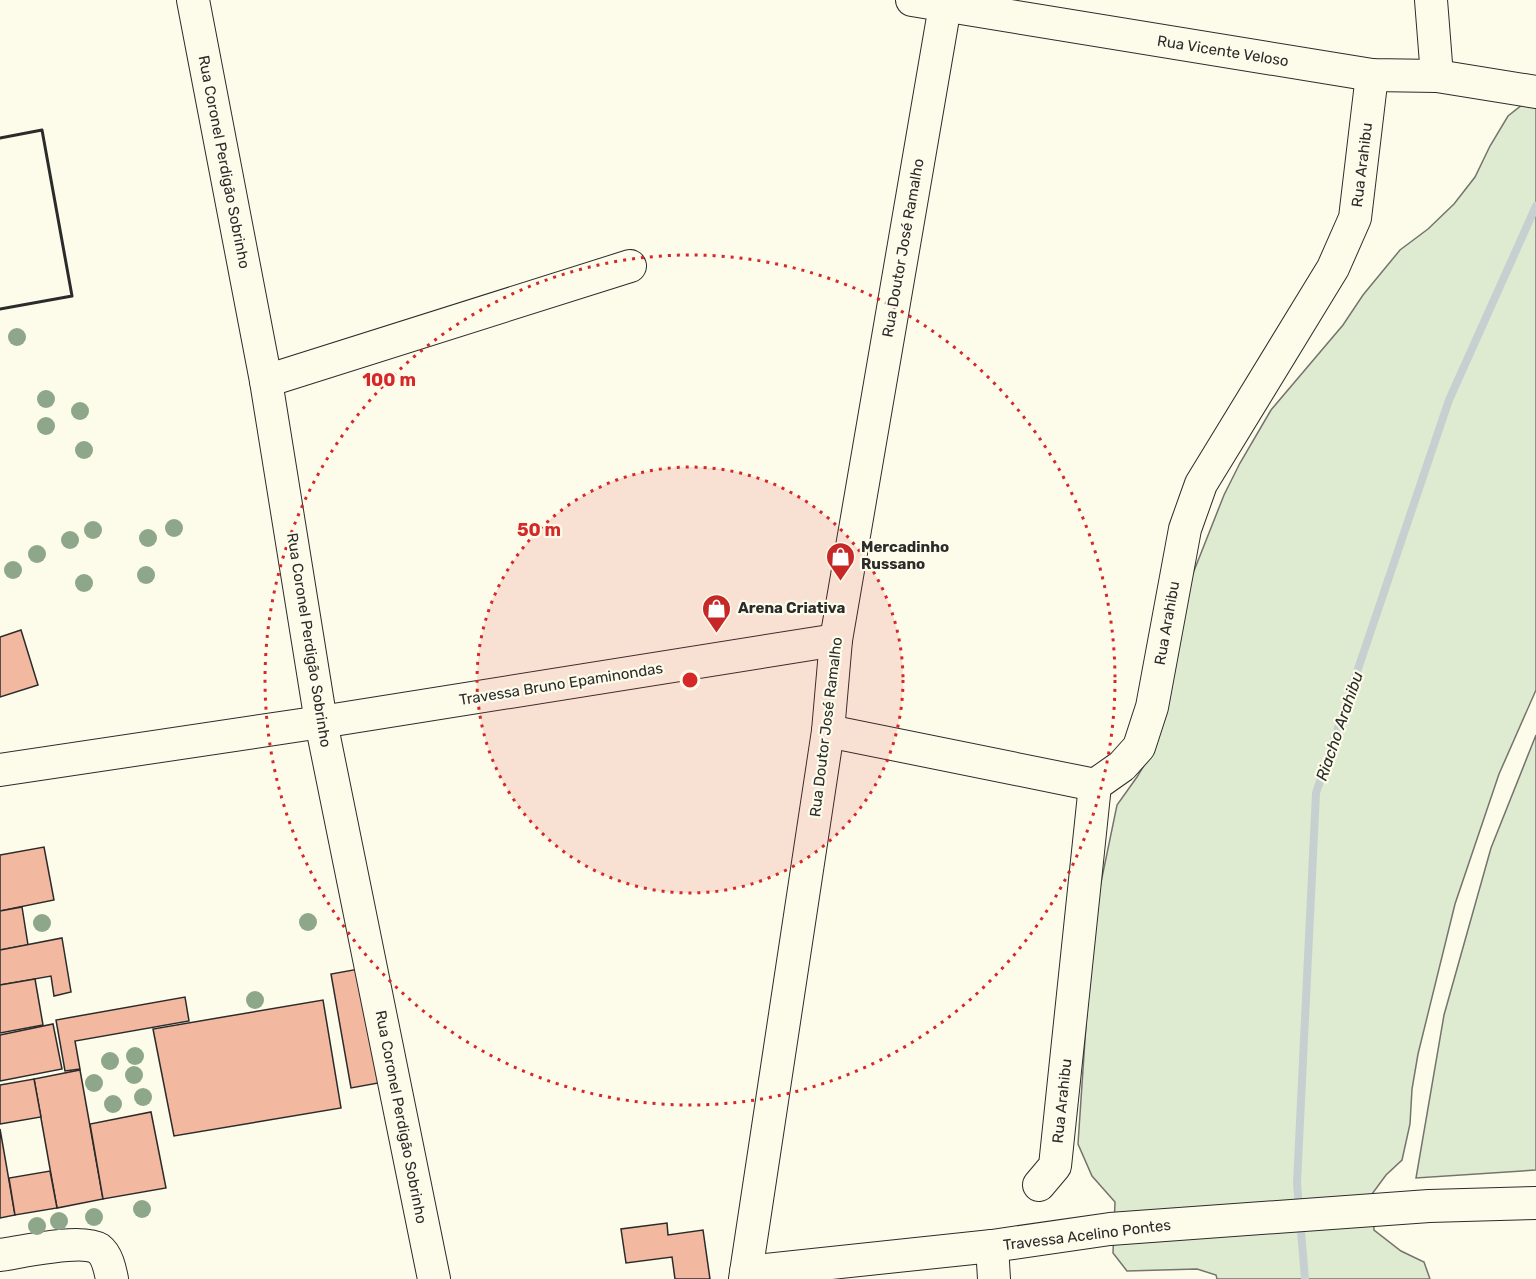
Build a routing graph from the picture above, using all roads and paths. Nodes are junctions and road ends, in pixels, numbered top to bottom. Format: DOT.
graph roads {
  1 [pos="193,0"];
  2 [pos="912,0"];
  3 [pos="1431,0"];
  4 [pos="946,3"];
  5 [pos="1372,75"];
  6 [pos="1437,76"];
  7 [pos="1536,92"];
  8 [pos="630,266"];
  9 [pos="266,381"];
  10 [pos="836,640"];
  11 [pos="321,722"];
  12 [pos="828,731"];
  13 [pos="0,770"];
  14 [pos="1095,785"];
  15 [pos="1040,1185"];
  16 [pos="1536,1203"];
  17 [pos="992,1246"];
  18 [pos="0,1255"];
  19 [pos="746,1276"];
  20 [pos="112,1279"];
  21 [pos="434,1279"];
  22 [pos="994,1279"];
  1 -- 9 [label="street, Rua Coronel Perdigão Sobrinho"];
  2 -- 4 [label="street, Rua Vicente Veloso"];
  3 -- 6 [label="street"];
  4 -- 5 [label="street, Rua Vicente Veloso"];
  4 -- 10 [label="street, Rua Doutor José Ramalho"];
  5 -- 6 [label="street, Rua Vicente Veloso"];
  5 -- 14 [label="street, Rua Arahibu"];
  6 -- 7 [label="street, Rua Vicente Veloso"];
  8 -- 9 [label="street"];
  9 -- 11 [label="street, Rua Coronel Perdigão Sobrinho"];
  10 -- 11 [label="street, Travessa Bruno Epaminondas"];
  10 -- 12 [label="street, Rua Doutor José Ramalho"];
  11 -- 13 [label="street, Travessa Bruno Epaminondas"];
  11 -- 21 [label="street, Rua Coronel Perdigão Sobrinho"];
  12 -- 14 [label="street"];
  12 -- 19 [label="street, Rua Doutor José Ramalho"];
  14 -- 15 [label="street, Rua Arahibu"];
  16 -- 17 [label="street, Travessa Acelino Pontes"];
  17 -- 19 [label="street, Travessa Acelino Pontes"];
  17 -- 22 [label="street"];
  18 -- 20 [label="street"];
}
